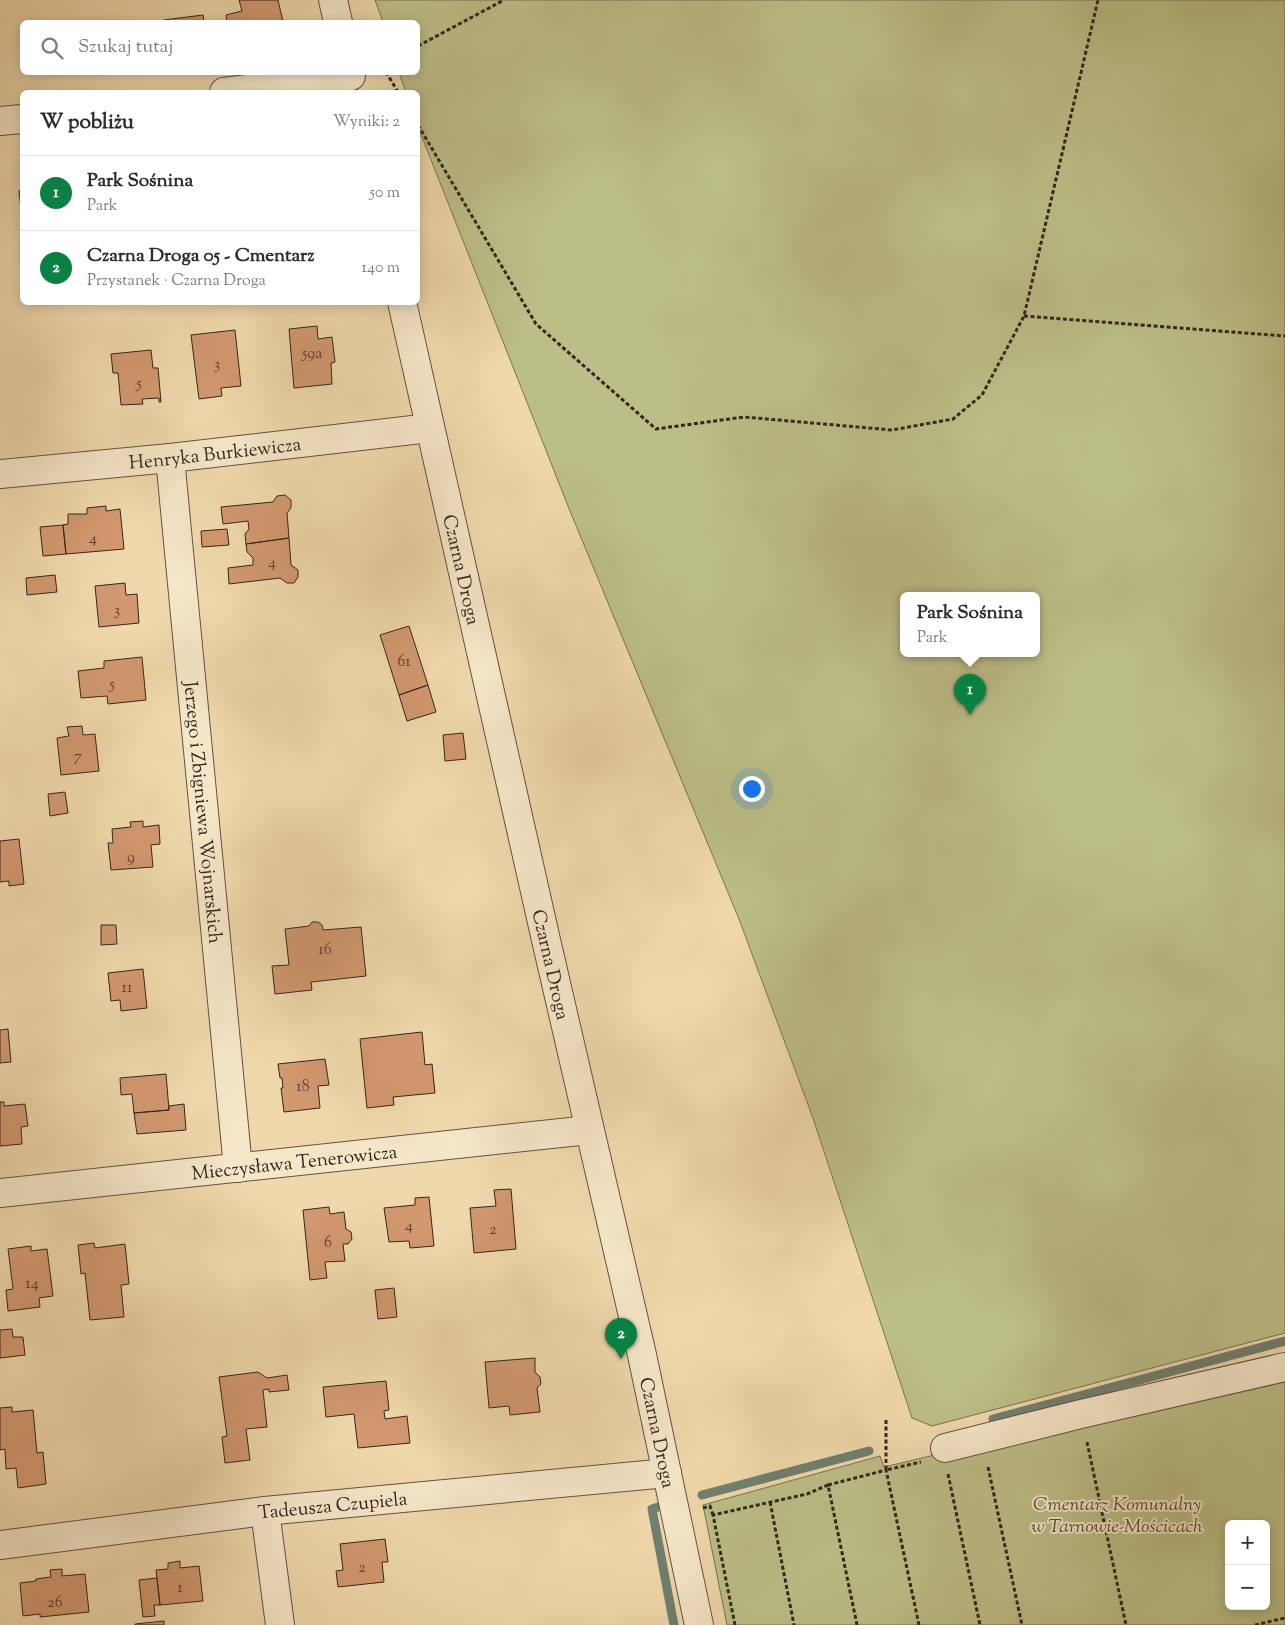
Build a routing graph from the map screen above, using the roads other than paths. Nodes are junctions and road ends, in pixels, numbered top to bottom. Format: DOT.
graph roads {
  1 [pos="333,0"];
  2 [pos="338,20"];
  3 [pos="352,80"];
  4 [pos="245,90"];
  5 [pos="20,118"];
  6 [pos="0,121"];
  7 [pos="403,305"];
  8 [pos="430,428"];
  9 [pos="170,458"];
  10 [pos="0,474"];
  11 [pos="590,1130"];
  12 [pos="238,1168"];
  13 [pos="0,1193"];
  14 [pos="1285,1368"];
  15 [pos="939,1459"];
  16 [pos="667,1473"];
  17 [pos="265,1511"];
  18 [pos="0,1545"];
  19 [pos="280,1625"];
  20 [pos="699,1625"];
  1 -- 2 [label="street"];
  3 -- 4 [label="street"];
  5 -- 6 [label="street"];
  7 -- 8 [label="street, Czarna Droga"];
  8 -- 9 [label="street, Henryka Burkiewicza"];
  8 -- 11 [label="street, Czarna Droga"];
  9 -- 10 [label="street, Henryka Burkiewicza"];
  9 -- 12 [label="street, Jerzego i Zbigniewa Wojnarskich"];
  11 -- 12 [label="street, Mieczysława Tenerowicza"];
  11 -- 16 [label="street, Czarna Droga"];
  12 -- 13 [label="street, Mieczysława Tenerowicza"];
  14 -- 15 [label="street"];
  16 -- 17 [label="street, Tadeusza Czupiela"];
  16 -- 20 [label="street, Czarna Droga"];
  17 -- 18 [label="street, Tadeusza Czupiela"];
  17 -- 19 [label="street"];
}
